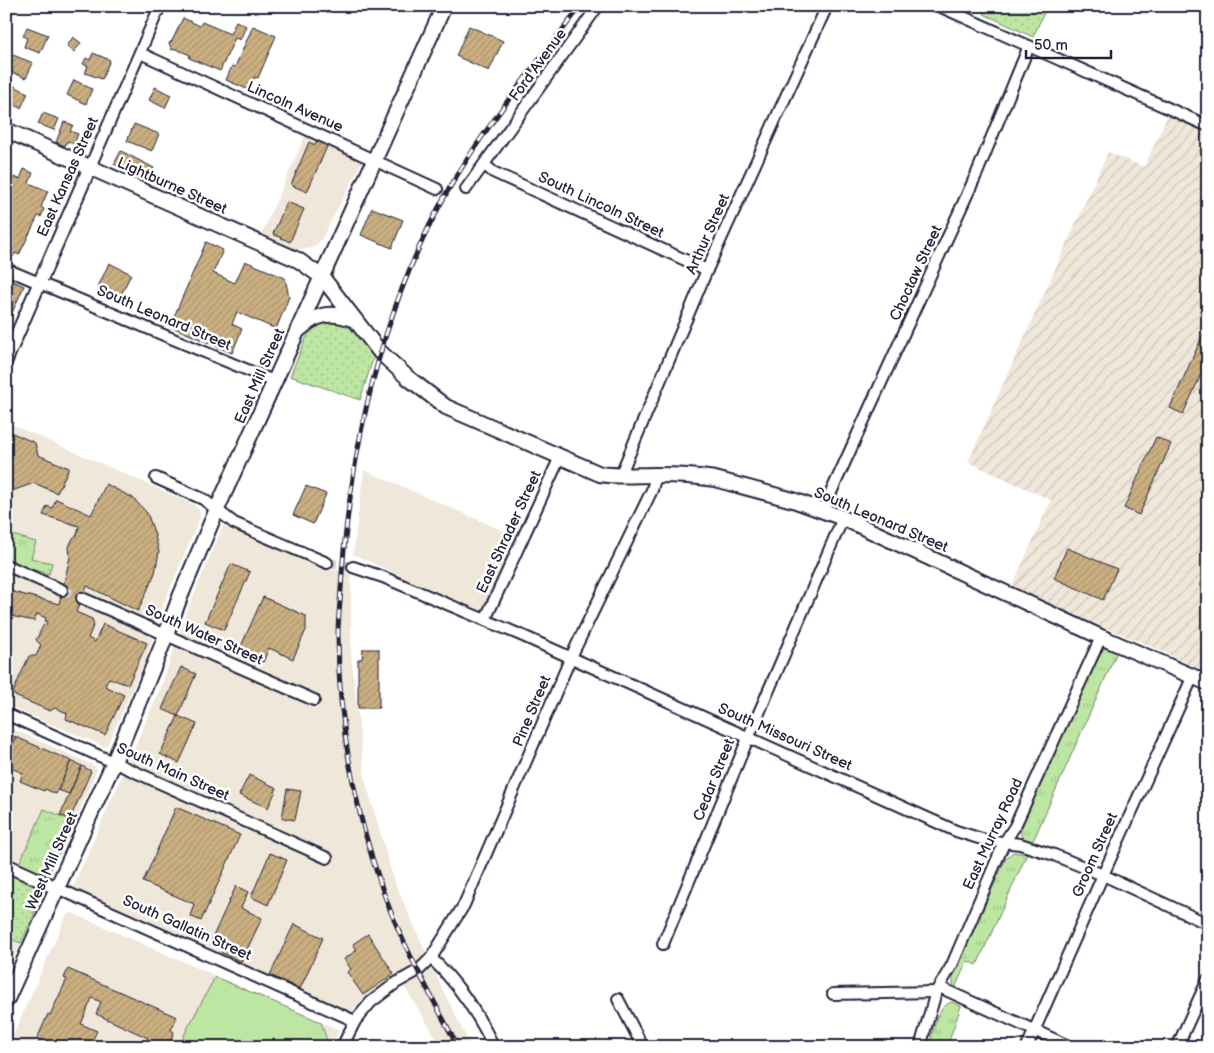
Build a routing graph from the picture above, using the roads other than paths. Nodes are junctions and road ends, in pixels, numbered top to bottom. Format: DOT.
graph roads {
  1 [pos="160,6"];
  2 [pos="444,6"];
  3 [pos="598,6"];
  4 [pos="827,6"];
  5 [pos="939,6"];
  6 [pos="1029,46"];
  7 [pos="140,54"];
  8 [pos="1208,126"];
  9 [pos="6,130"];
  10 [pos="374,159"];
  11 [pos="485,165"];
  12 [pos="90,167"];
  13 [pos="437,189"];
  14 [pos="466,189"];
  15 [pos="6,269"];
  16 [pos="707,270"];
  17 [pos="322,277"];
  18 [pos="39,283"];
  19 [pos="355,320"];
  20 [pos="298,331"];
  21 [pos="6,360"];
  22 [pos="276,382"];
  23 [pos="560,457"];
  24 [pos="656,475"];
  25 [pos="620,476"];
  26 [pos="156,478"];
  27 [pos="217,509"];
  28 [pos="822,510"];
  29 [pos="843,518"];
  30 [pos="327,563"];
  31 [pos="6,565"];
  32 [pos="353,567"];
  33 [pos="62,590"];
  34 [pos="82,598"];
  35 [pos="485,620"];
  36 [pos="166,634"];
  37 [pos="1101,637"];
  38 [pos="571,657"];
  39 [pos="1193,676"];
  40 [pos="1208,683"];
  41 [pos="314,700"];
  42 [pos="6,714"];
  43 [pos="749,736"];
  44 [pos="114,762"];
  45 [pos="1004,843"];
  46 [pos="327,858"];
  47 [pos="6,865"];
  48 [pos="1103,874"];
  49 [pos="57,888"];
  50 [pos="1208,924"];
  51 [pos="663,944"];
  52 [pos="431,958"];
  53 [pos="1208,979"];
  54 [pos="937,990"];
  55 [pos="833,994"];
  56 [pos="618,999"];
  57 [pos="6,1001"];
  58 [pos="355,1021"];
  59 [pos="1034,1030"];
  60 [pos="342,1047"];
  61 [pos="494,1047"];
  62 [pos="643,1047"];
  63 [pos="920,1047"];
  64 [pos="1027,1047"];
  65 [pos="1071,1047"];
  66 [pos="1176,1047"];
  1 -- 7 [label="street, East Kansas Street"];
  2 -- 10 [label="main road, East Mill Street"];
  3 -- 11 [label="street, Ford Avenue"];
  4 -- 16 [label="street, Arthur Street"];
  5 -- 6 [label="street"];
  6 -- 8 [label="street"];
  6 -- 28 [label="street, Choctaw Street"];
  7 -- 10 [label="street, Lincoln Avenue"];
  7 -- 12 [label="street, East Kansas Street"];
  9 -- 12 [label="main road, Lightburne Street"];
  10 -- 13 [label="street, Lincoln Avenue"];
  10 -- 17 [label="main road, East Mill Street"];
  11 -- 14 [label="street, Ford Avenue"];
  11 -- 16 [label="street, South Lincoln Street"];
  12 -- 17 [label="main road, Lightburne Street"];
  12 -- 18 [label="street, East Kansas Street"];
  15 -- 18 [label="street, South Leonard Street"];
  16 -- 25 [label="street, Arthur Street"];
  17 -- 19 [label="main road, South Leonard Street"];
  17 -- 20 [label="main road, East Mill Street"];
  18 -- 21 [label="street, East Kansas Street"];
  18 -- 22 [label="street, South Leonard Street"];
  19 -- 20 [label="main road"];
  19 -- 23 [label="main road, South Leonard Street"];
  20 -- 22 [label="main road, East Mill Street"];
  22 -- 27 [label="main road, East Mill Street"];
  23 -- 25 [label="main road, South Leonard Street"];
  23 -- 35 [label="street, East Shrader Street"];
  24 -- 25 [label="main road, South Leonard Street"];
  24 -- 28 [label="main road, South Leonard Street"];
  24 -- 38 [label="street, Pine Street"];
  26 -- 27 [label="street"];
  27 -- 30 [label="street"];
  27 -- 36 [label="main road, East Mill Street"];
  28 -- 29 [label="main road, South Leonard Street"];
  29 -- 37 [label="main road, South Leonard Street"];
  29 -- 43 [label="street, Cedar Street"];
  31 -- 33 [label="street"];
  32 -- 35 [label="street, South Missouri Street"];
  34 -- 36 [label="street, South Water Street"];
  35 -- 38 [label="street, South Missouri Street"];
  36 -- 41 [label="street, South Water Street"];
  36 -- 44 [label="main road, East Mill Street"];
  37 -- 39 [label="main road, South Leonard Street"];
  37 -- 45 [label="street, East Murray Road"];
  38 -- 43 [label="street, South Missouri Street"];
  38 -- 52 [label="street, Pine Street"];
  39 -- 40 [label="main road, South Leonard Street"];
  39 -- 48 [label="street, Groom Street"];
  42 -- 44 [label="street, South Main Street"];
  43 -- 45 [label="street, South Missouri Street"];
  43 -- 51 [label="street, Cedar Street"];
  44 -- 46 [label="street, South Main Street"];
  44 -- 49 [label="main road, West Mill Street"];
  45 -- 48 [label="street, South Missouri Street"];
  45 -- 54 [label="street, East Murray Road"];
  47 -- 49 [label="street, South Gallatin Street"];
  48 -- 50 [label="street, South Missouri Street"];
  48 -- 59 [label="street, Groom Street"];
  49 -- 57 [label="main road, West Mill Street"];
  49 -- 58 [label="street, South Gallatin Street"];
  52 -- 58 [label="street, Pine Street"];
  52 -- 61 [label="street"];
  53 -- 66 [label="street"];
  54 -- 55 [label="street"];
  54 -- 59 [label="street"];
  54 -- 63 [label="street, East Murray Road"];
  56 -- 62 [label="street"];
  58 -- 60 [label="street, Pine Street"];
  59 -- 64 [label="street, Groom Street"];
  59 -- 65 [label="street"];
}
